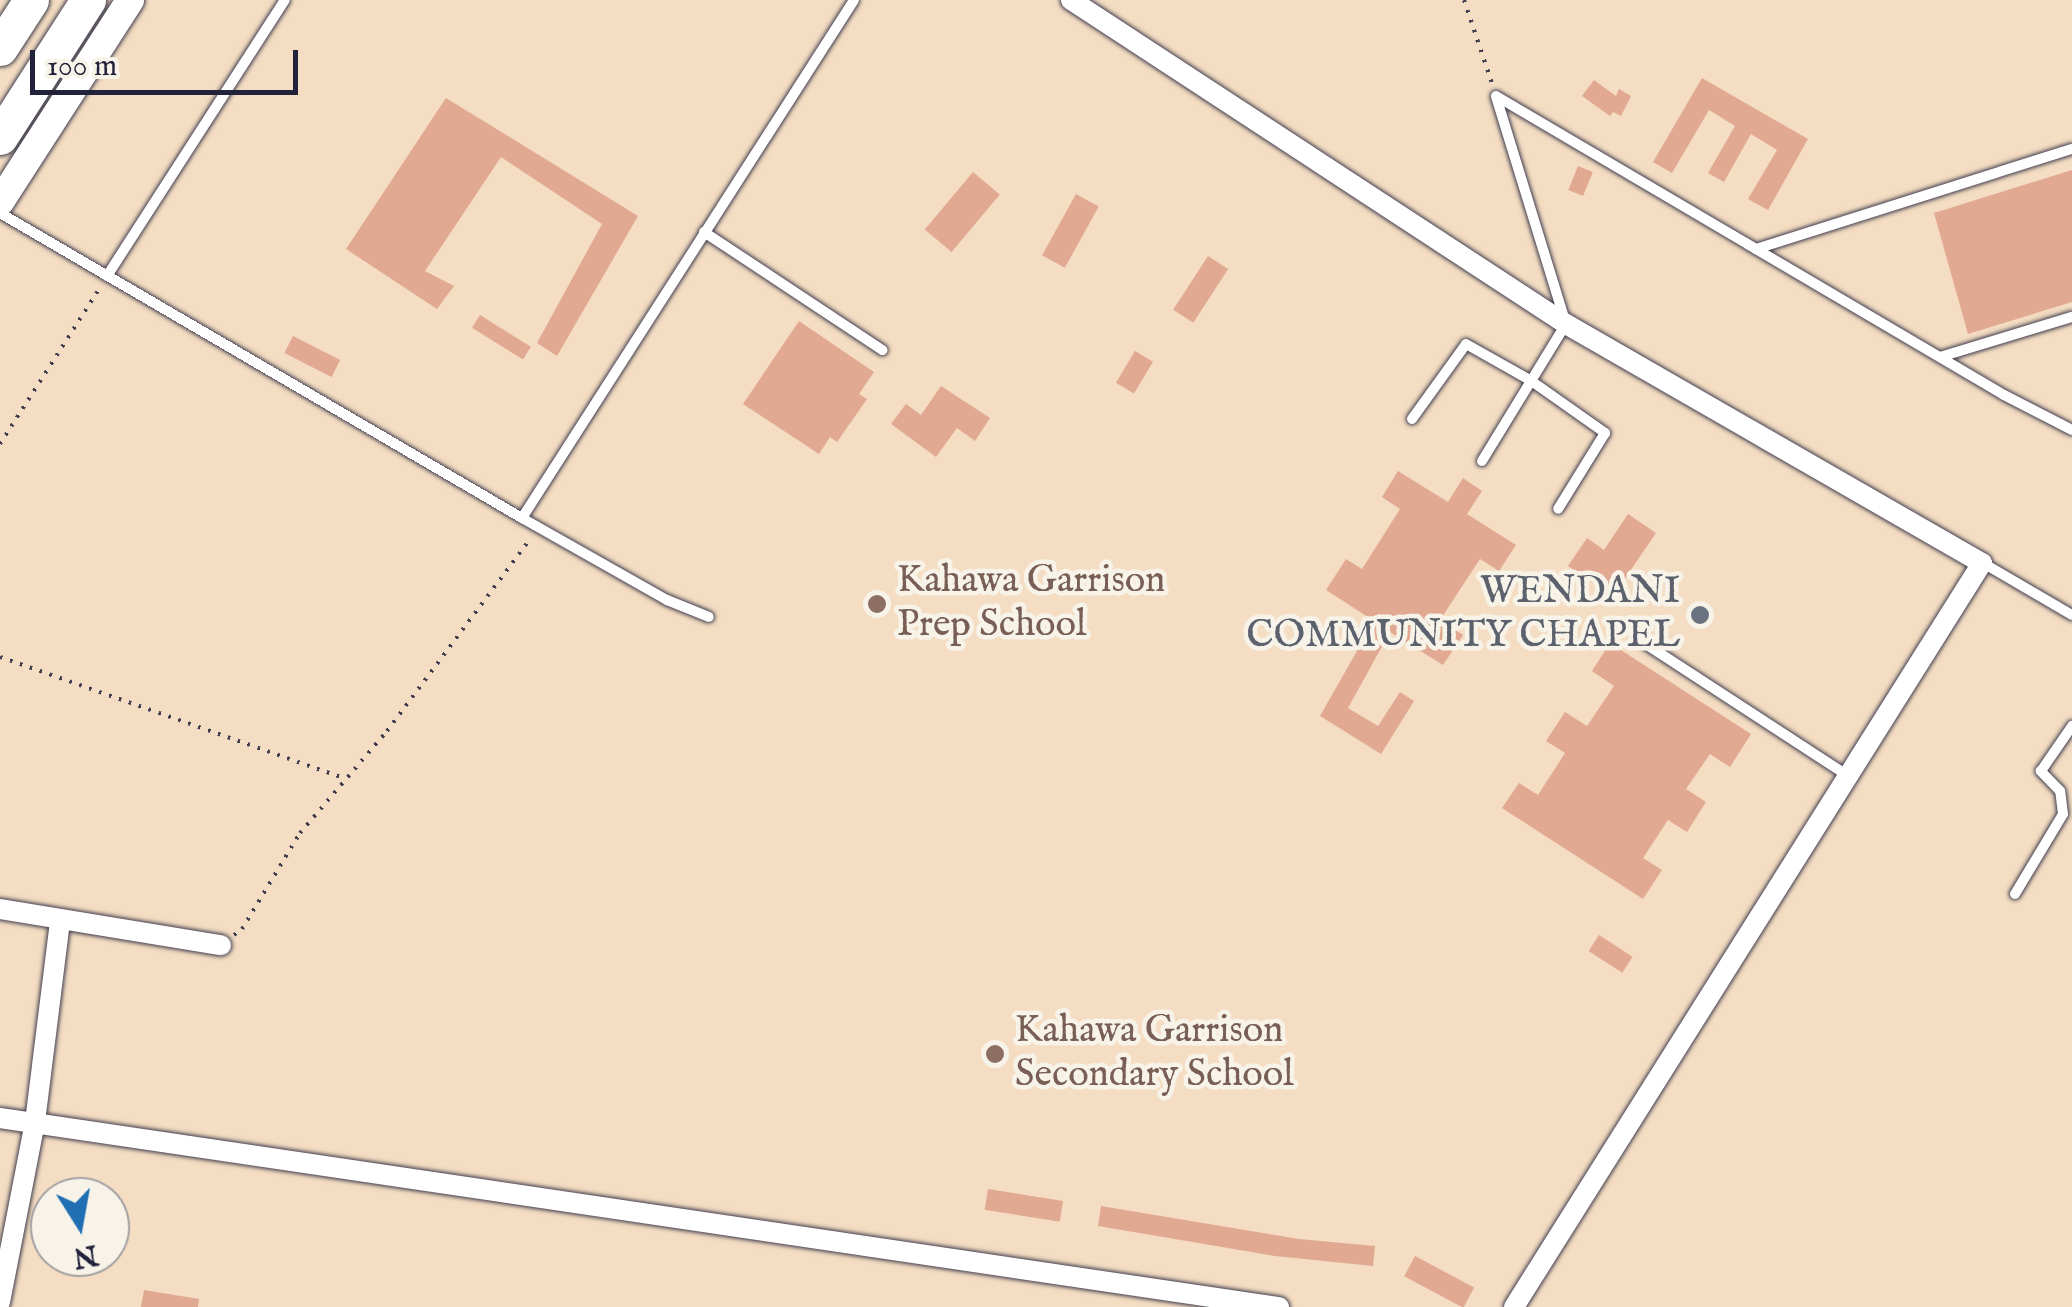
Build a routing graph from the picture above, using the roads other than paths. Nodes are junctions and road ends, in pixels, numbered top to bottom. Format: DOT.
graph roads {
  1 [pos="31,0"];
  2 [pos="88,0"];
  3 [pos="130,0"];
  4 [pos="285,0"];
  5 [pos="854,0"];
  6 [pos="1071,0"];
  7 [pos="0,48"];
  8 [pos="0,137"];
  9 [pos="2072,149"];
  10 [pos="0,202"];
  11 [pos="0,213"];
  12 [pos="704,232"];
  13 [pos="1756,249"];
  14 [pos="107,276"];
  15 [pos="2072,317"];
  16 [pos="1566,324"];
  17 [pos="882,350"];
  18 [pos="1940,357"];
  19 [pos="1530,380"];
  20 [pos="1412,419"];
  21 [pos="2072,430"];
  22 [pos="1482,461"];
  23 [pos="1558,509"];
  24 [pos="522,518"];
  25 [pos="1982,563"];
  26 [pos="2072,615"];
  27 [pos="709,618"];
  28 [pos="1638,639"];
  29 [pos="2072,726"];
  30 [pos="1848,776"];
  31 [pos="2015,894"];
  32 [pos="0,909"];
  33 [pos="60,920"];
  34 [pos="221,945"];
  35 [pos="0,1118"];
  36 [pos="35,1122"];
  37 [pos="1113,1284"];
  38 [pos="0,1302"];
  39 [pos="1104,1307"];
  40 [pos="1279,1307"];
  41 [pos="1514,1307"];
  1 -- 7 [label="highway"];
  2 -- 8 [label="highway"];
  3 -- 10 [label="main road"];
  4 -- 14 [label="lane"];
  5 -- 12 [label="lane"];
  6 -- 16 [label="street"];
  9 -- 13 [label="lane"];
  11 -- 14 [label="lane"];
  12 -- 17 [label="lane"];
  12 -- 24 [label="lane"];
  13 -- 16 [label="lane"];
  13 -- 18 [label="lane"];
  14 -- 24 [label="lane"];
  15 -- 18 [label="lane"];
  16 -- 19 [label="lane"];
  16 -- 25 [label="street"];
  18 -- 21 [label="lane"];
  19 -- 20 [label="lane"];
  19 -- 22 [label="lane"];
  19 -- 23 [label="lane"];
  24 -- 27 [label="lane"];
  25 -- 26 [label="lane"];
  25 -- 30 [label="street"];
  28 -- 30 [label="lane"];
  29 -- 31 [label="lane"];
  30 -- 41 [label="street"];
  32 -- 33 [label="street"];
  33 -- 34 [label="street"];
  33 -- 36 [label="street"];
  35 -- 36 [label="street"];
  36 -- 37 [label="street"];
  36 -- 38 [label="street"];
  37 -- 39 [label="street"];
  37 -- 40 [label="street"];
}
